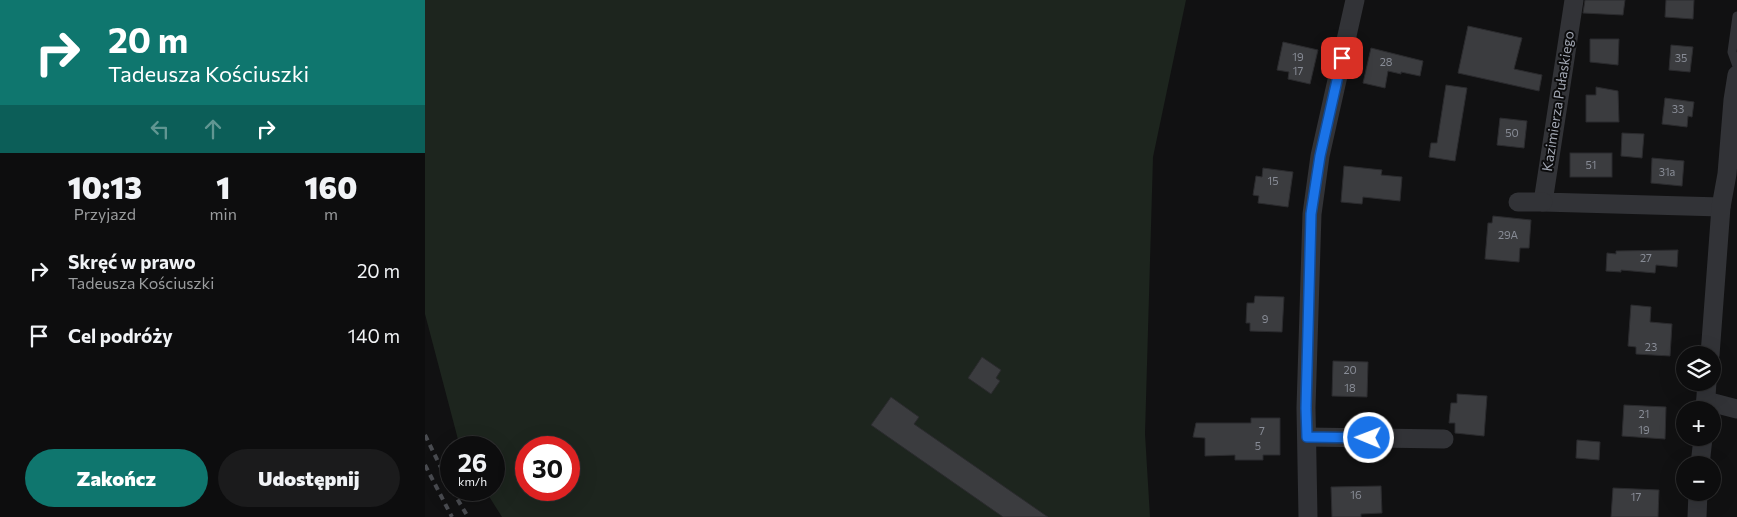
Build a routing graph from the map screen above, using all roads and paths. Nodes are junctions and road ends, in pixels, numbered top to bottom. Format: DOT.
graph roads {
  1 [pos="1355,0"];
  2 [pos="1574,0"];
  3 [pos="1737,16"];
  4 [pos="1737,66"];
  5 [pos="1737,75"];
  6 [pos="1732,167"];
  7 [pos="1518,202"];
  8 [pos="1543,202"];
  9 [pos="1721,207"];
  10 [pos="1710,346"];
  11 [pos="1706,398"];
  12 [pos="1737,409"];
  13 [pos="1307,437"];
  14 [pos="1444,439"];
  15 [pos="1698,501"];
  16 [pos="1308,517"];
  17 [pos="1697,517"];
  1 -- 13 [label="street"];
  2 -- 8 [label="street, Kazimierza Pułaskiego"];
  3 -- 4 [label="lane"];
  5 -- 6 [label="street"];
  6 -- 9 [label="street"];
  7 -- 8 [label="street"];
  8 -- 9 [label="street"];
  9 -- 10 [label="street"];
  11 -- 12 [label="street"];
  13 -- 14 [label="street"];
  13 -- 16 [label="street"];
  15 -- 17 [label="street"];
}
